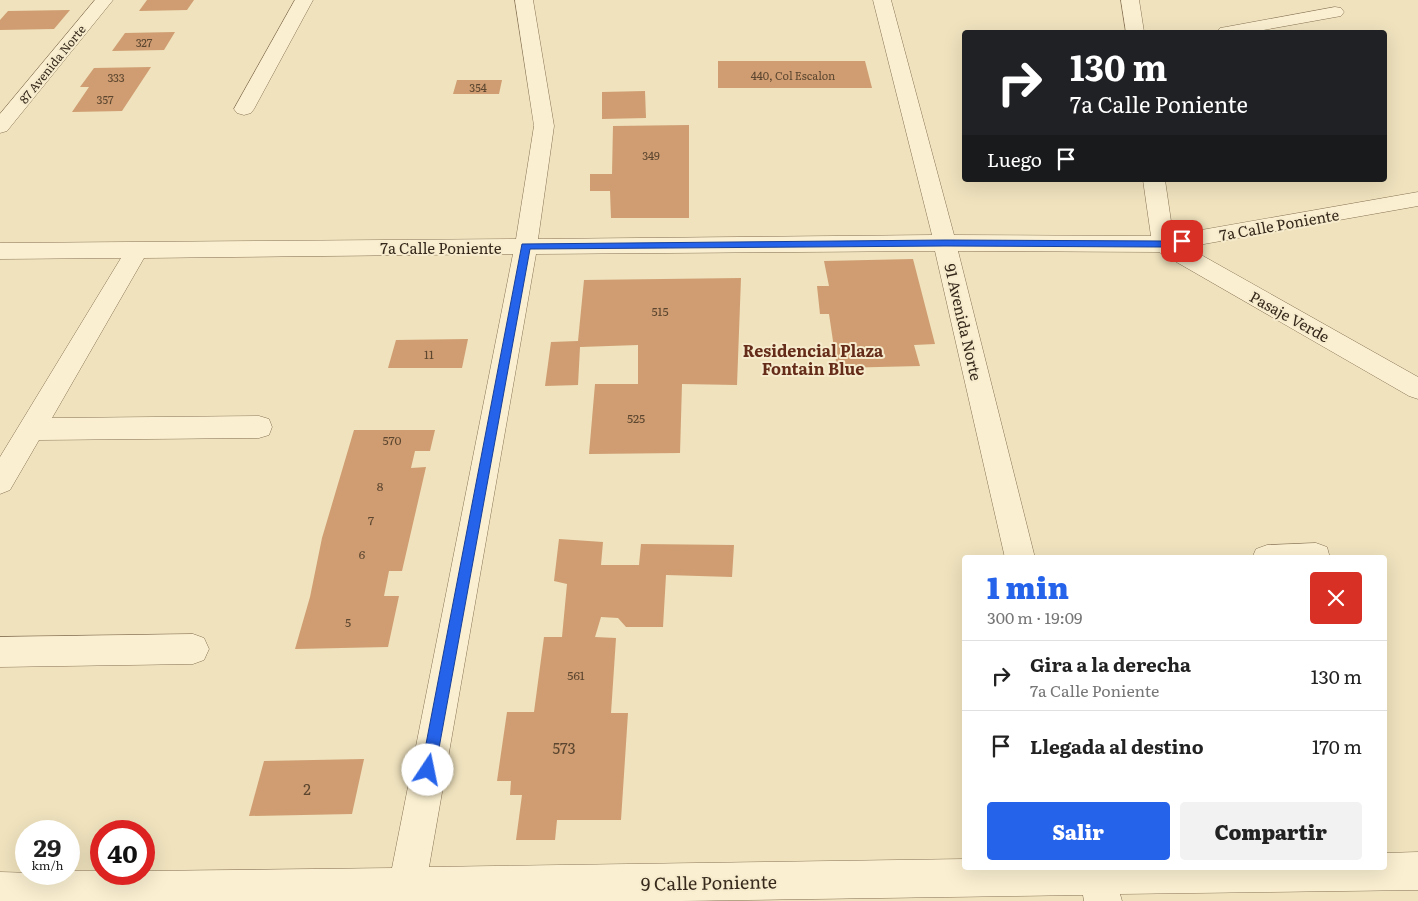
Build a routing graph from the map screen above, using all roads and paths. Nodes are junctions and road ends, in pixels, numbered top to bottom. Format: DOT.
graph roads {
  1 [pos="104,0"];
  2 [pos="304,0"];
  3 [pos="524,0"];
  4 [pos="882,0"];
  5 [pos="1130,0"];
  6 [pos="1336,12"];
  7 [pos="1135,30"];
  8 [pos="1237,30"];
  9 [pos="244,109"];
  10 [pos="0,127"];
  11 [pos="1154,182"];
  12 [pos="1418,199"];
  13 [pos="945,243"];
  14 [pos="1163,244"];
  15 [pos="526,246"];
  16 [pos="138,249"];
  17 [pos="0,251"];
  18 [pos="1418,388"];
  19 [pos="259,427"];
  20 [pos="31,429"];
  21 [pos="0,482"];
  22 [pos="1019,555"];
  23 [pos="193,649"];
  24 [pos="0,652"];
  25 [pos="1418,871"];
  26 [pos="1098,882"];
  27 [pos="0,891"];
  28 [pos="405,894"];
  1 -- 10 [label="street, 87 Avenida Norte"];
  2 -- 9 [label="street"];
  3 -- 15 [label="street"];
  4 -- 13 [label="street, 91 Avenida Norte"];
  5 -- 7 [label="street"];
  6 -- 8 [label="street"];
  11 -- 14 [label="street"];
  12 -- 14 [label="street, 7a Calle Poniente"];
  13 -- 14 [label="street, 7a Calle Poniente"];
  13 -- 15 [label="street, 7a Calle Poniente"];
  13 -- 22 [label="street, 91 Avenida Norte"];
  14 -- 18 [label="street, Pasaje Verde"];
  15 -- 16 [label="street, 7a Calle Poniente"];
  15 -- 28 [label="street"];
  16 -- 17 [label="street, 7a Calle Poniente"];
  16 -- 20 [label="street"];
  19 -- 20 [label="street"];
  20 -- 21 [label="street"];
  23 -- 24 [label="street"];
  25 -- 26 [label="street, 9 Calle Poniente"];
  26 -- 28 [label="street, 9 Calle Poniente"];
  27 -- 28 [label="street, 9 Calle Poniente"];
}
